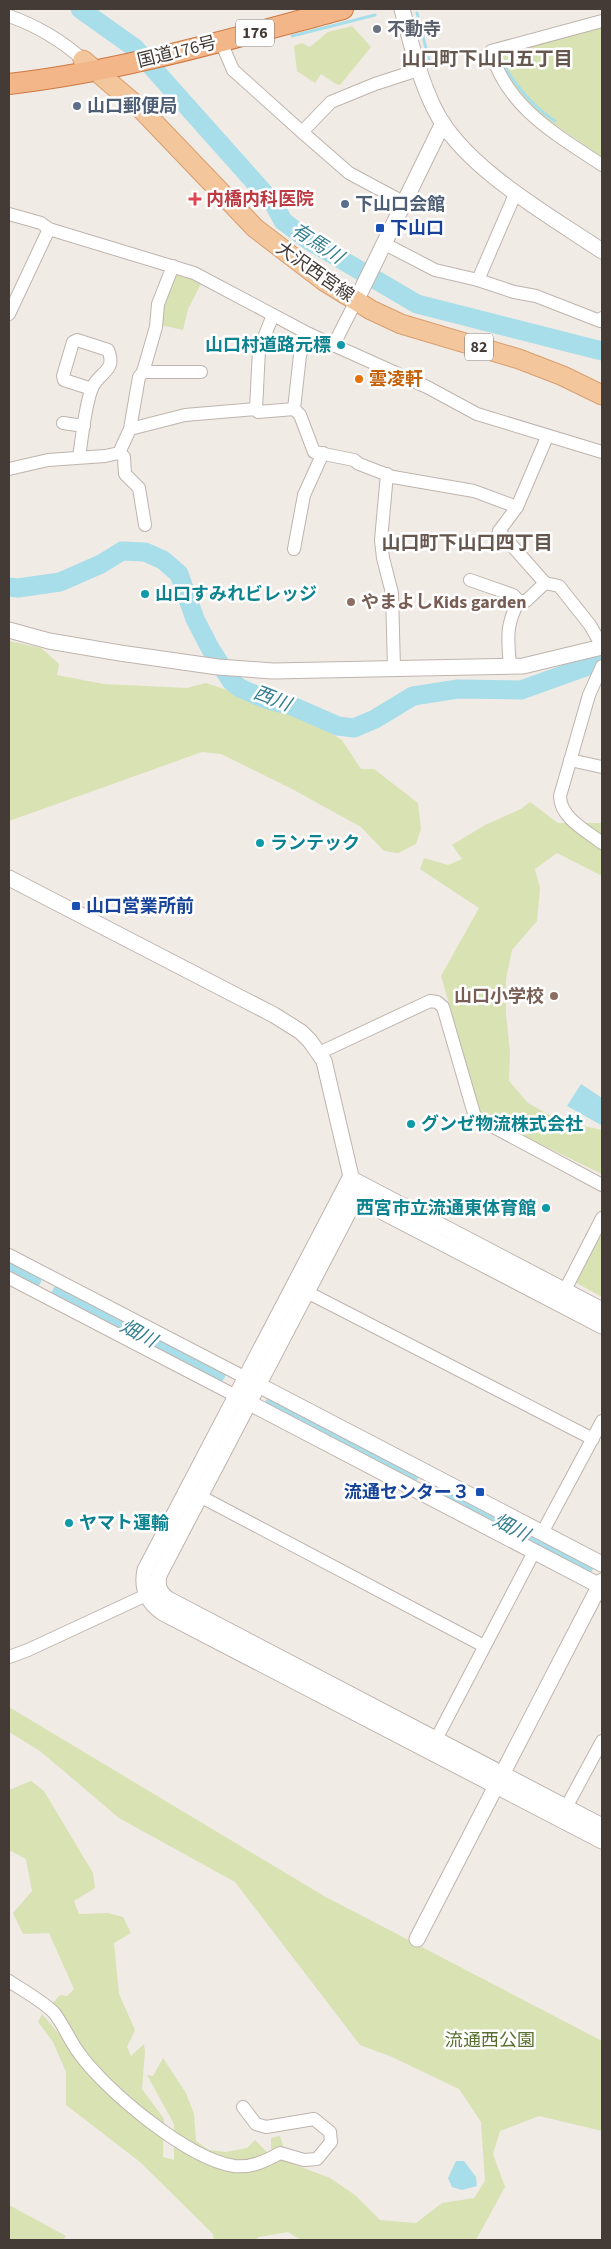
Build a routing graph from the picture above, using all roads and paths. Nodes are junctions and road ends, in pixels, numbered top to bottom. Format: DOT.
graph roads {
  1 [pos="294,9"];
  2 [pos="343,9"];
  3 [pos="402,9"];
  4 [pos="9,16"];
  5 [pos="602,21"];
  6 [pos="221,42"];
  7 [pos="160,51"];
  8 [pos="94,65"];
  9 [pos="9,70"];
  10 [pos="418,70"];
  11 [pos="9,84"];
  12 [pos="443,123"];
  13 [pos="302,132"];
  14 [pos="602,165"];
  15 [pos="516,192"];
  16 [pos="405,203"];
  17 [pos="9,214"];
  18 [pos="50,229"];
  19 [pos="385,244"];
  20 [pos="602,252"];
  21 [pos="173,266"];
  22 [pos="478,280"];
  23 [pos="358,297"];
  24 [pos="9,314"];
  25 [pos="273,315"];
  26 [pos="602,318"];
  27 [pos="309,334"];
  28 [pos="334,346"];
  29 [pos="143,372"];
  30 [pos="201,372"];
  31 [pos="92,389"];
  32 [pos="602,394"];
  33 [pos="256,409"];
  34 [pos="294,409"];
  35 [pos="63,423"];
  36 [pos="84,426"];
  37 [pos="130,429"];
  38 [pos="547,437"];
  39 [pos="602,452"];
  40 [pos="118,453"];
  41 [pos="323,453"];
  42 [pos="79,457"];
  43 [pos="9,469"];
  44 [pos="387,474"];
  45 [pos="517,507"];
  46 [pos="145,526"];
  47 [pos="294,549"];
  48 [pos="470,580"];
  49 [pos="545,583"];
  50 [pos="520,601"];
  51 [pos="9,630"];
  52 [pos="602,647"];
  53 [pos="510,666"];
  54 [pos="602,666"];
  55 [pos="394,668"];
  56 [pos="570,760"];
  57 [pos="602,767"];
  58 [pos="602,842"];
  59 [pos="9,878"];
  60 [pos="319,1052"];
  61 [pos="350,1178"];
  62 [pos="602,1184"];
  63 [pos="356,1198"];
  64 [pos="602,1218"];
  65 [pos="9,1255"];
  66 [pos="9,1278"];
  67 [pos="54,1278"];
  68 [pos="301,1288"];
  69 [pos="565,1290"];
  70 [pos="44,1297"];
  71 [pos="602,1310"];
  72 [pos="602,1326"];
  73 [pos="252,1382"];
  74 [pos="243,1400"];
  75 [pos="602,1421"];
  76 [pos="593,1439"];
  77 [pos="427,1473"];
  78 [pos="417,1492"];
  79 [pos="194,1493"];
  80 [pos="542,1533"];
  81 [pos="534,1552"];
  82 [pos="602,1564"];
  83 [pos="602,1585"];
  84 [pos="153,1592"];
  85 [pos="484,1646"];
  86 [pos="9,1657"];
  87 [pos="602,1741"];
  88 [pos="432,1745"];
  89 [pos="500,1780"];
  90 [pos="563,1813"];
  91 [pos="602,1826"];
  92 [pos="602,1841"];
  93 [pos="417,1939"];
  94 [pos="9,1981"];
  95 [pos="243,2107"];
  1 -- 7 [label="highway, 国道176号 / 176"];
  2 -- 6 [label="highway, 国道176号 / 176"];
  3 -- 10 [label="street"];
  4 -- 8 [label="street"];
  5 -- 14 [label="street"];
  6 -- 7 [label="highway, 国道176号 / 176"];
  6 -- 13 [label="street"];
  7 -- 8 [label="highway, 国道176号 / 176"];
  8 -- 9 [label="highway, 国道176号 / 176"];
  8 -- 11 [label="highway, 国道176号 / 176"];
  8 -- 23 [label="main road, 大沢西宮線 / 82"];
  10 -- 12 [label="street"];
  10 -- 13 [label="street"];
  12 -- 15 [label="street"];
  12 -- 16 [label="street"];
  13 -- 16 [label="street"];
  15 -- 20 [label="street"];
  15 -- 22 [label="street"];
  16 -- 19 [label="street"];
  17 -- 18 [label="street"];
  18 -- 21 [label="street"];
  18 -- 24 [label="street"];
  19 -- 22 [label="street"];
  19 -- 23 [label="street"];
  21 -- 25 [label="street"];
  21 -- 29 [label="street"];
  22 -- 26 [label="street"];
  23 -- 28 [label="street"];
  23 -- 32 [label="main road, 大沢西宮線 / 82"];
  25 -- 27 [label="street"];
  25 -- 33 [label="street"];
  27 -- 28 [label="street"];
  27 -- 34 [label="street"];
  28 -- 38 [label="street"];
  29 -- 30 [label="street"];
  29 -- 37 [label="street"];
  31 -- 36 [label="street"];
  33 -- 34 [label="street"];
  33 -- 37 [label="street"];
  34 -- 41 [label="street"];
  35 -- 36 [label="street"];
  36 -- 42 [label="street"];
  37 -- 40 [label="street"];
  38 -- 39 [label="street"];
  38 -- 45 [label="street"];
  40 -- 42 [label="street"];
  40 -- 46 [label="street"];
  41 -- 44 [label="street"];
  41 -- 47 [label="street"];
  42 -- 43 [label="street"];
  44 -- 45 [label="street"];
  44 -- 55 [label="street"];
  45 -- 49 [label="street"];
  48 -- 50 [label="street"];
  49 -- 50 [label="street"];
  49 -- 52 [label="street"];
  50 -- 53 [label="street"];
  51 -- 55 [label="street"];
  52 -- 53 [label="street"];
  53 -- 55 [label="street"];
  54 -- 56 [label="street"];
  56 -- 57 [label="street"];
  56 -- 58 [label="street"];
  59 -- 60 [label="street"];
  60 -- 61 [label="street"];
  60 -- 62 [label="street"];
  61 -- 63 [label="street"];
  61 -- 68 [label="street"];
  61 -- 69 [label="street"];
  63 -- 68 [label="street"];
  63 -- 72 [label="street"];
  64 -- 69 [label="street"];
  65 -- 67 [label="street"];
  66 -- 70 [label="street"];
  67 -- 70 [label="street"];
  67 -- 73 [label="street"];
  68 -- 73 [label="street"];
  68 -- 76 [label="street"];
  69 -- 71 [label="street"];
  70 -- 74 [label="street"];
  73 -- 74 [label="street"];
  73 -- 77 [label="street"];
  74 -- 78 [label="street"];
  74 -- 79 [label="street"];
  75 -- 76 [label="street"];
  76 -- 80 [label="street"];
  77 -- 78 [label="street"];
  77 -- 80 [label="street"];
  78 -- 81 [label="street"];
  79 -- 84 [label="street"];
  79 -- 85 [label="street"];
  80 -- 82 [label="street"];
  81 -- 83 [label="street"];
  81 -- 85 [label="street"];
  83 -- 89 [label="street"];
  84 -- 86 [label="street"];
  84 -- 88 [label="street"];
  85 -- 88 [label="street"];
  87 -- 90 [label="street"];
  88 -- 89 [label="street"];
  89 -- 90 [label="street"];
  89 -- 93 [label="street"];
  90 -- 91 [label="street"];
  90 -- 92 [label="street"];
  94 -- 95 [label="street"];
}
